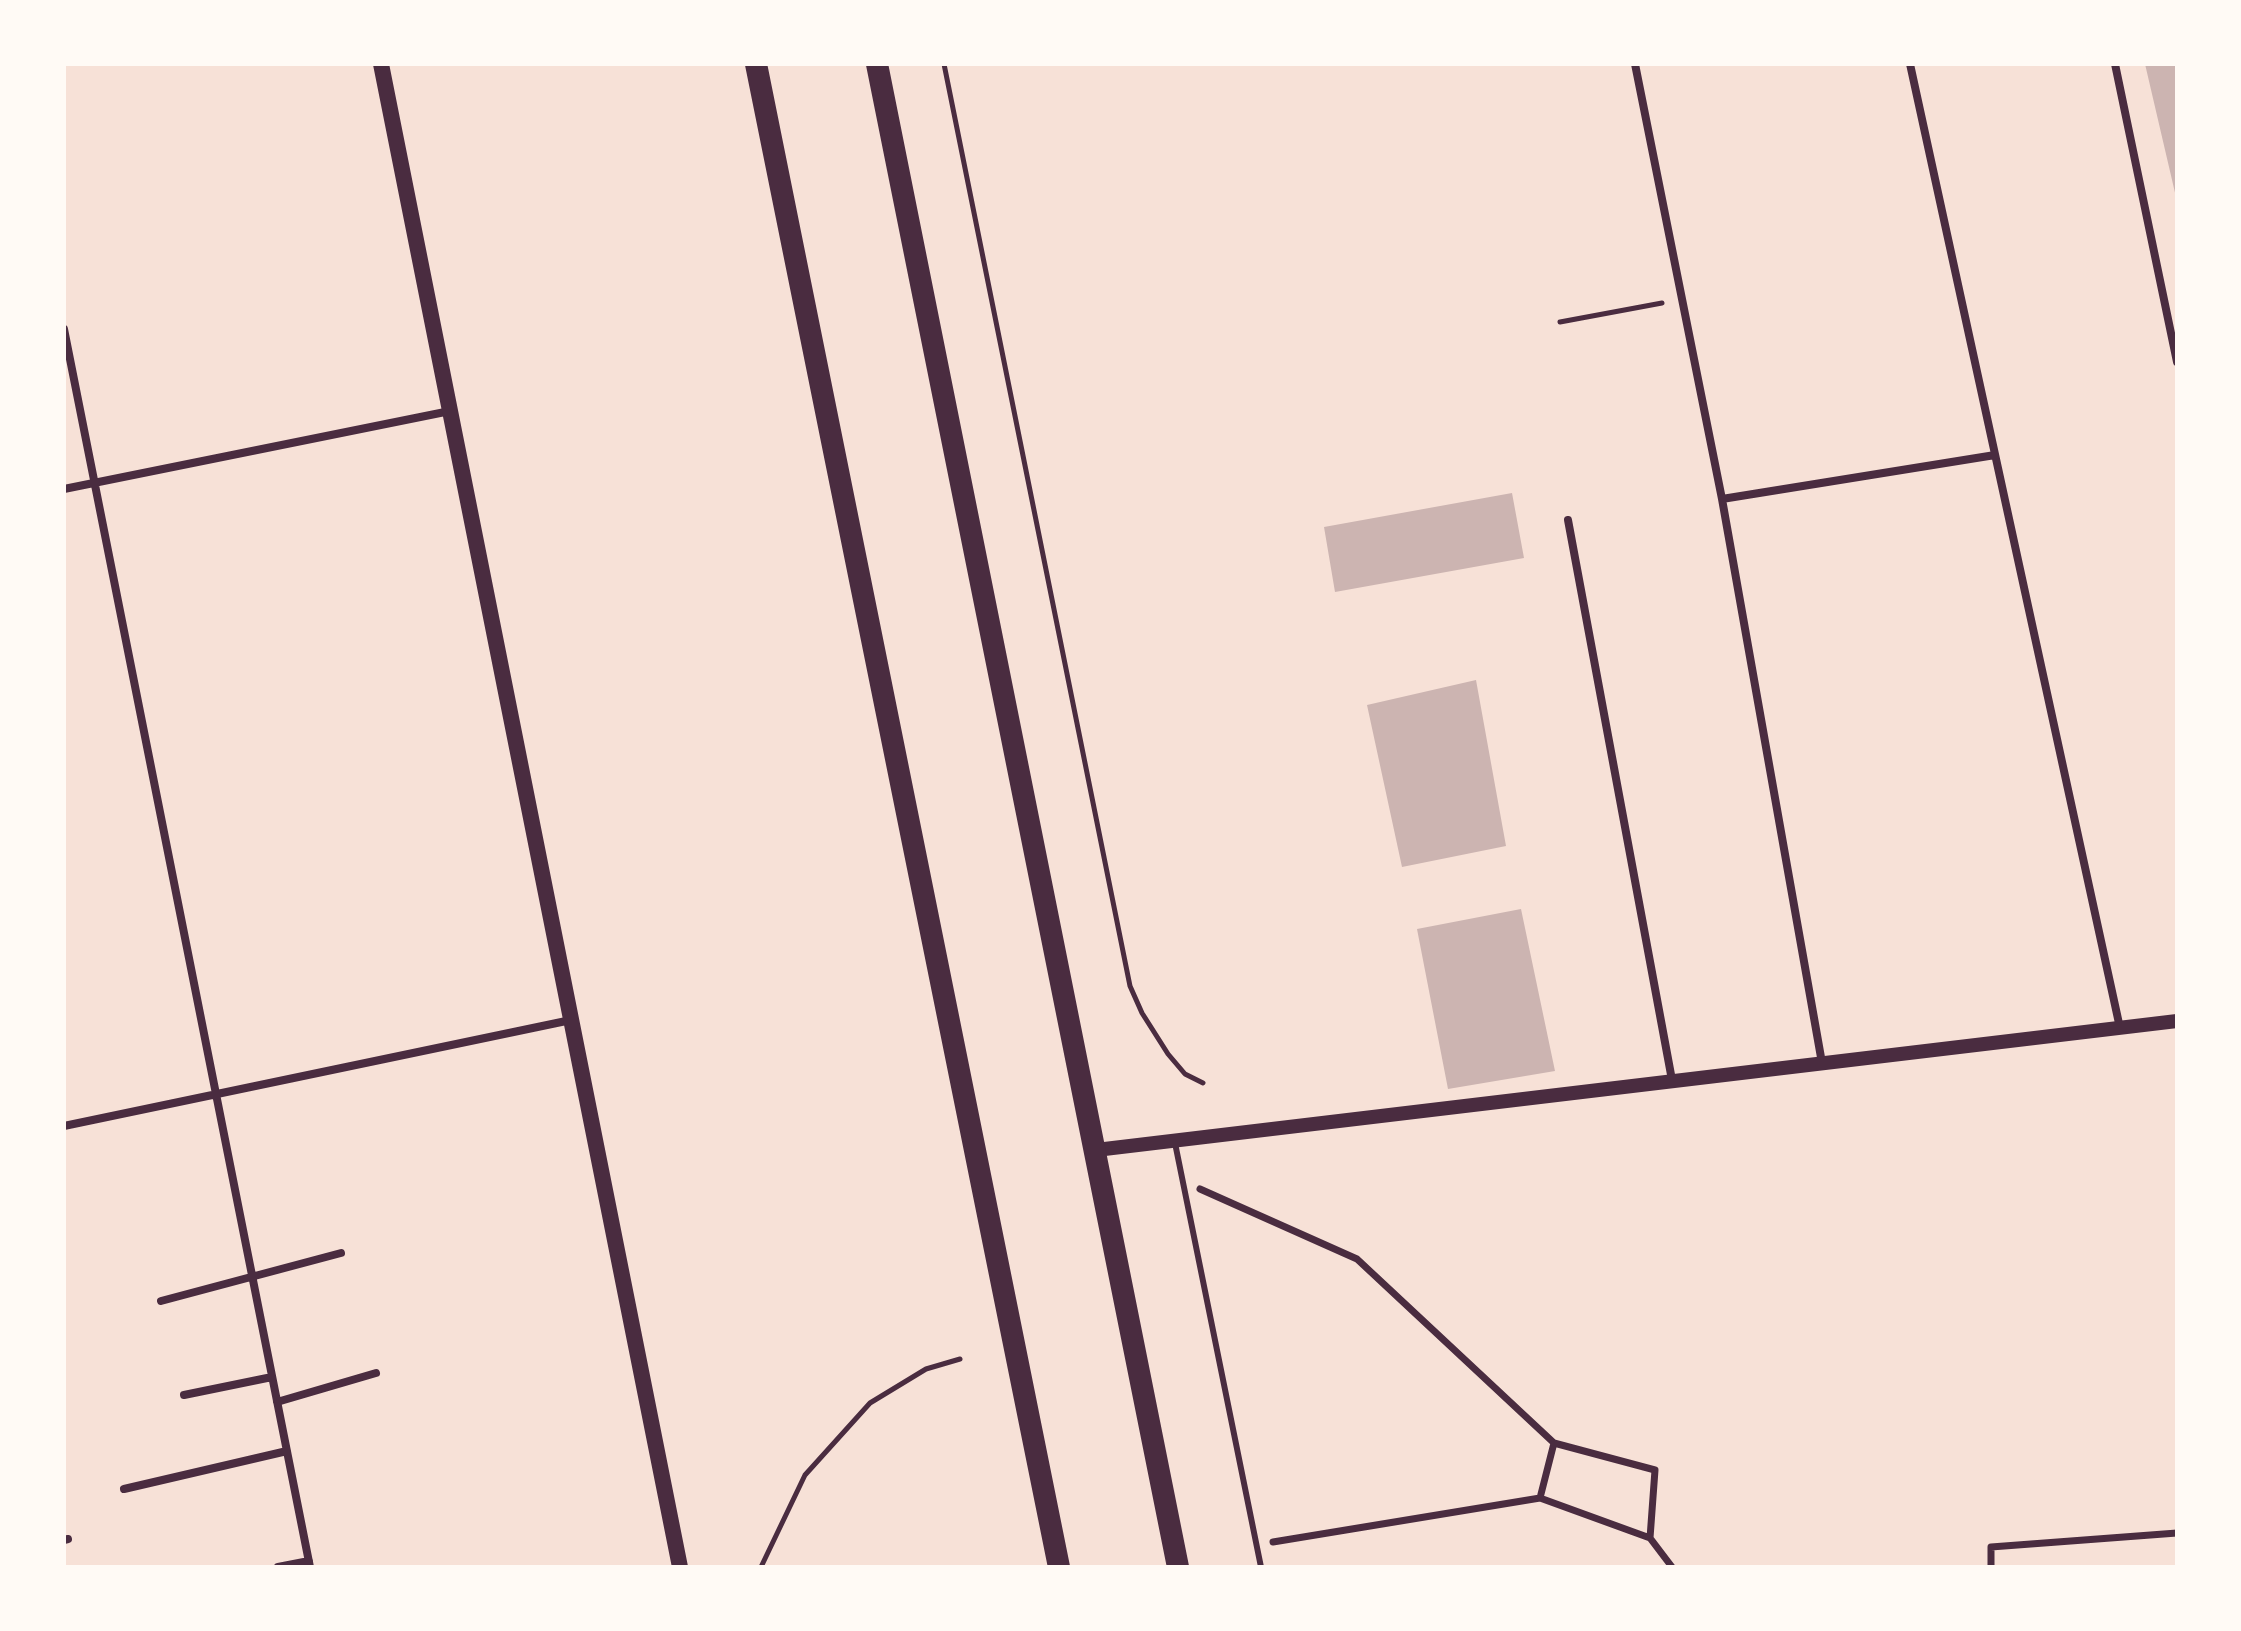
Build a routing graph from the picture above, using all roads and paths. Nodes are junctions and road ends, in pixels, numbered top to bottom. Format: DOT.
graph roads {
  1 [pos="381,64"];
  2 [pos="756,64"];
  3 [pos="877,64"];
  4 [pos="944,64"];
  5 [pos="1635,64"];
  6 [pos="1910,64"];
  7 [pos="2115,64"];
  8 [pos="1682,299"];
  9 [pos="1560,322"];
  10 [pos="64,329"];
  11 [pos="2177,362"];
  12 [pos="450,411"];
  13 [pos="1995,455"];
  14 [pos="95,483"];
  15 [pos="64,489"];
  16 [pos="1722,499"];
  17 [pos="1568,520"];
  18 [pos="571,1020"];
  19 [pos="2177,1021"];
  20 [pos="2120,1028"];
  21 [pos="1822,1063"];
  22 [pos="1672,1080"];
  23 [pos="1203,1083"];
  24 [pos="216,1094"];
  25 [pos="64,1126"];
  26 [pos="1175,1141"];
  27 [pos="1096,1150"];
  28 [pos="1200,1189"];
  29 [pos="341,1253"];
  30 [pos="252,1277"];
  31 [pos="161,1301"];
  32 [pos="960,1359"];
  33 [pos="376,1373"];
  34 [pos="272,1377"];
  35 [pos="184,1395"];
  36 [pos="277,1402"];
  37 [pos="1554,1443"];
  38 [pos="287,1451"];
  39 [pos="124,1489"];
  40 [pos="1540,1498"];
  41 [pos="2177,1533"];
  42 [pos="1650,1538"];
  43 [pos="1273,1542"];
  44 [pos="309,1564"];
  45 [pos="278,1567"];
  46 [pos="680,1567"];
  47 [pos="761,1567"];
  48 [pos="1059,1567"];
  49 [pos="1178,1567"];
  50 [pos="1261,1567"];
  51 [pos="1672,1567"];
  52 [pos="1991,1567"];
  1 -- 12 [label="main road"];
  2 -- 48 [label="highway"];
  3 -- 27 [label="highway"];
  4 -- 23 [label="path"];
  5 -- 8 [label="street"];
  6 -- 13 [label="street"];
  7 -- 11 [label="street"];
  8 -- 9 [label="path"];
  8 -- 16 [label="street"];
  10 -- 14 [label="street"];
  12 -- 14 [label="street"];
  12 -- 18 [label="main road"];
  13 -- 16 [label="street"];
  13 -- 20 [label="street"];
  14 -- 15 [label="street"];
  14 -- 24 [label="street"];
  16 -- 21 [label="street"];
  17 -- 22 [label="street"];
  18 -- 24 [label="street"];
  18 -- 46 [label="main road"];
  19 -- 20 [label="street"];
  20 -- 21 [label="street"];
  21 -- 22 [label="street"];
  22 -- 26 [label="street"];
  24 -- 25 [label="street"];
  24 -- 30 [label="street"];
  26 -- 27 [label="street"];
  26 -- 50 [label="lane"];
  27 -- 49 [label="highway"];
  28 -- 37 [label="street"];
  29 -- 30 [label="street"];
  30 -- 31 [label="street"];
  30 -- 34 [label="street"];
  32 -- 47 [label="path"];
  33 -- 36 [label="street"];
  34 -- 35 [label="street"];
  34 -- 36 [label="street"];
  36 -- 38 [label="street"];
  37 -- 40 [label="street"];
  37 -- 42 [label="street"];
  38 -- 39 [label="street"];
  38 -- 44 [label="street"];
  40 -- 42 [label="street"];
  40 -- 43 [label="street"];
  41 -- 52 [label="street"];
  42 -- 51 [label="street"];
  44 -- 45 [label="street"];
}
